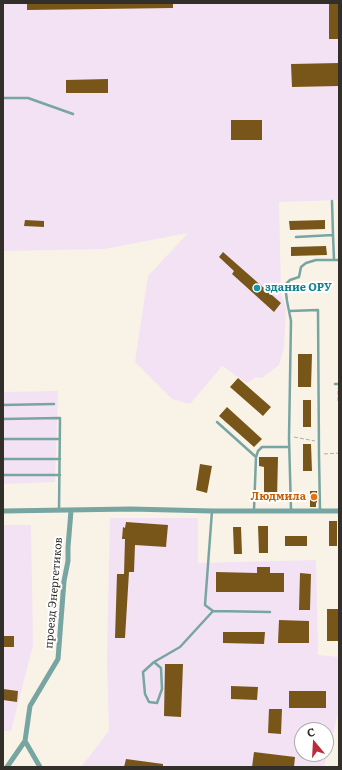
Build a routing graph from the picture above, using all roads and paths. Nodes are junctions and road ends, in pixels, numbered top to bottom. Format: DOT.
graph roads {
  1 [pos="3,98"];
  2 [pos="73,114"];
  3 [pos="332,201"];
  4 [pos="333,235"];
  5 [pos="296,237"];
  6 [pos="334,260"];
  7 [pos="339,260"];
  8 [pos="289,311"];
  9 [pos="337,384"];
  10 [pos="338,401"];
  11 [pos="3,404"];
  12 [pos="54,404"];
  13 [pos="3,419"];
  14 [pos="217,422"];
  15 [pos="3,439"];
  16 [pos="60,439"];
  17 [pos="289,447"];
  18 [pos="256,457"];
  19 [pos="3,459"];
  20 [pos="60,459"];
  21 [pos="3,475"];
  22 [pos="60,475"];
  23 [pos="3,511"];
  24 [pos="60,511"];
  25 [pos="71,511"];
  26 [pos="212,511"];
  27 [pos="254,511"];
  28 [pos="290,511"];
  29 [pos="320,511"];
  30 [pos="339,511"];
  31 [pos="213,611"];
  32 [pos="270,612"];
  33 [pos="154,662"];
  34 [pos="25,741"];
  35 [pos="7,767"];
  36 [pos="40,767"];
  1 -- 2 [label="lane"];
  3 -- 4 [label="lane"];
  4 -- 5 [label="lane"];
  4 -- 6 [label="lane"];
  6 -- 7 [label="lane"];
  6 -- 8 [label="lane"];
  8 -- 17 [label="lane"];
  8 -- 29 [label="lane"];
  9 -- 10 [label="path"];
  11 -- 12 [label="lane"];
  13 -- 16 [label="lane"];
  14 -- 18 [label="lane"];
  15 -- 16 [label="lane"];
  16 -- 20 [label="lane"];
  17 -- 18 [label="lane"];
  17 -- 28 [label="lane"];
  18 -- 27 [label="lane"];
  19 -- 20 [label="lane"];
  20 -- 22 [label="lane"];
  21 -- 22 [label="lane"];
  22 -- 24 [label="lane"];
  23 -- 24 [label="street"];
  24 -- 25 [label="street"];
  25 -- 26 [label="street"];
  25 -- 34 [label="street, проезд Энергетиков"];
  26 -- 27 [label="street"];
  26 -- 31 [label="lane"];
  27 -- 28 [label="street"];
  28 -- 29 [label="street"];
  29 -- 30 [label="street"];
  31 -- 32 [label="lane"];
  31 -- 33 [label="lane"];
  33 -- 33 [label="lane"];
  34 -- 35 [label="street"];
  34 -- 36 [label="street"];
}
